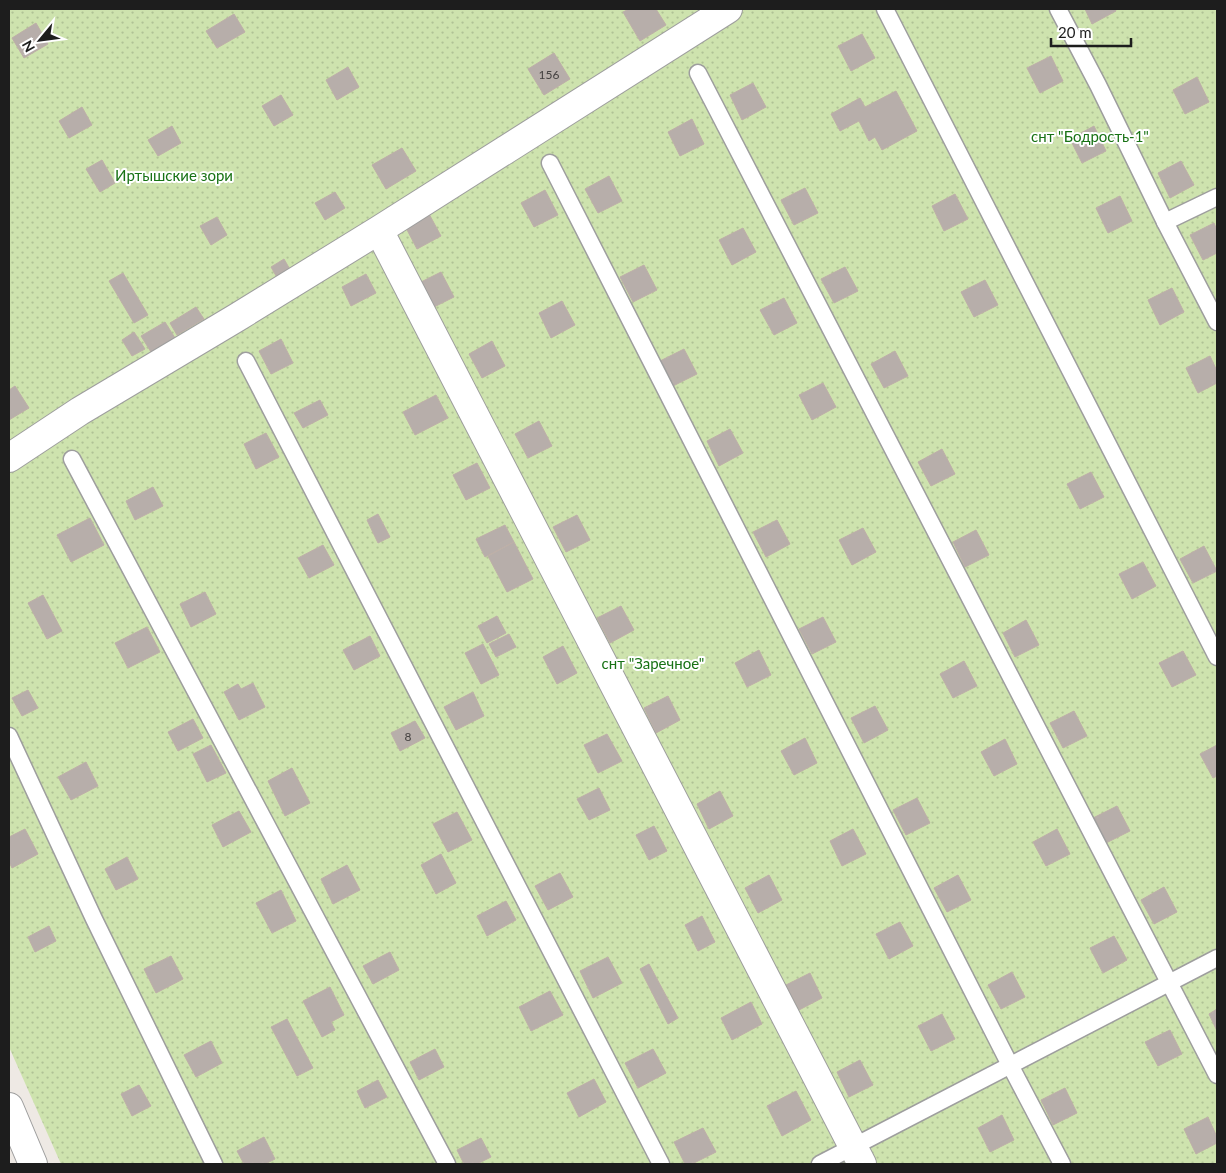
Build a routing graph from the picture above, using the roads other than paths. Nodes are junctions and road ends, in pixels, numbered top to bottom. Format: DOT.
graph roads {
  1 [pos="728,9"];
  2 [pos="885,9"];
  3 [pos="1058,9"];
  4 [pos="698,73"];
  5 [pos="550,163"];
  6 [pos="1217,197"];
  7 [pos="1165,222"];
  8 [pos="384,240"];
  9 [pos="1217,322"];
  10 [pos="246,361"];
  11 [pos="9,458"];
  12 [pos="72,459"];
  13 [pos="1217,657"];
  14 [pos="9,736"];
  15 [pos="1217,958"];
  16 [pos="1169,983"];
  17 [pos="1010,1065"];
  18 [pos="1217,1076"];
  19 [pos="9,1107"];
  20 [pos="858,1156"];
  21 [pos="33,1164"];
  22 [pos="214,1164"];
  23 [pos="447,1164"];
  24 [pos="661,1164"];
  25 [pos="820,1164"];
  26 [pos="1062,1164"];
  1 -- 11 [label="street"];
  2 -- 13 [label="lane"];
  3 -- 7 [label="lane"];
  4 -- 16 [label="lane"];
  5 -- 17 [label="lane"];
  6 -- 7 [label="lane"];
  7 -- 9 [label="lane"];
  8 -- 20 [label="street"];
  10 -- 24 [label="lane"];
  12 -- 23 [label="lane"];
  14 -- 22 [label="lane"];
  15 -- 16 [label="lane"];
  16 -- 17 [label="lane"];
  16 -- 18 [label="lane"];
  17 -- 20 [label="lane"];
  17 -- 26 [label="lane"];
  19 -- 21 [label="street"];
  20 -- 25 [label="lane"];
}
